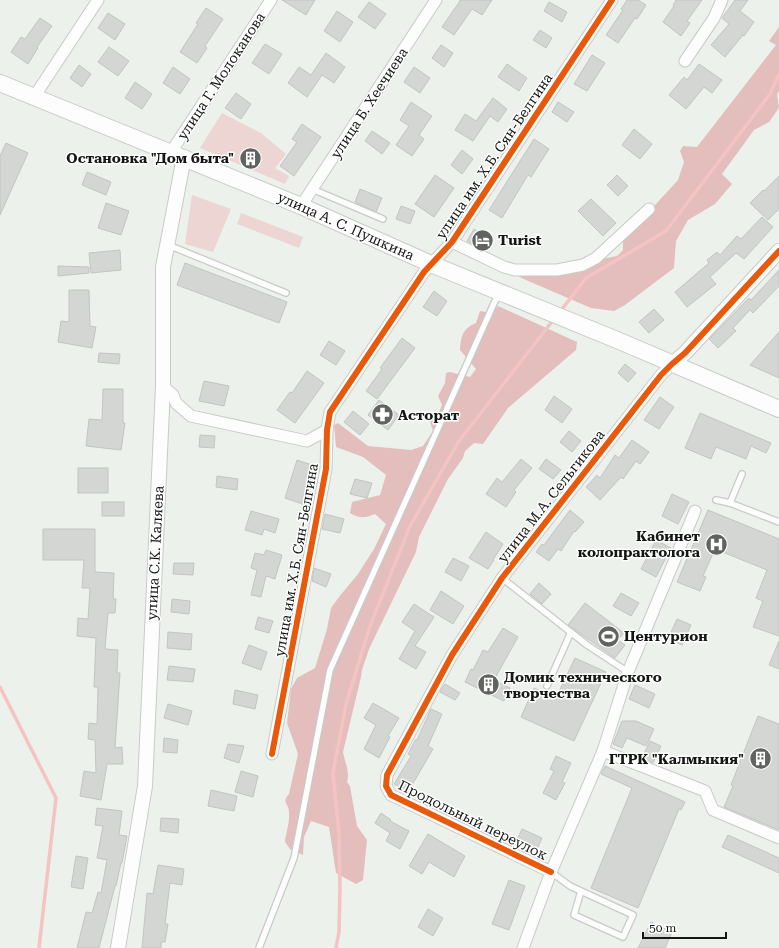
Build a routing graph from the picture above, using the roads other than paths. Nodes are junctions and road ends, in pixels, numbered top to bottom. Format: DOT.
graph roads {
  1 [pos="98,0"];
  2 [pos="271,0"];
  3 [pos="436,0"];
  4 [pos="612,0"];
  5 [pos="722,0"];
  6 [pos="685,61"];
  7 [pos="0,82"];
  8 [pos="34,97"];
  9 [pos="177,155"];
  10 [pos="312,189"];
  11 [pos="302,206"];
  12 [pos="649,209"];
  13 [pos="383,219"];
  14 [pos="452,242"];
  15 [pos="167,245"];
  16 [pos="779,251"];
  17 [pos="432,264"];
  18 [pos="502,292"];
  19 [pos="286,293"];
  20 [pos="672,364"];
  21 [pos="163,386"];
  22 [pos="779,409"];
  23 [pos="327,430"];
  24 [pos="742,474"];
  25 [pos="716,500"];
  26 [pos="730,503"];
  27 [pos="695,511"];
  28 [pos="779,522"];
  29 [pos="502,578"];
  30 [pos="571,632"];
  31 [pos="628,672"];
  32 [pos="547,686"];
  33 [pos="603,751"];
  34 [pos="272,754"];
  35 [pos="386,786"];
  36 [pos="779,838"];
  37 [pos="551,872"];
  38 [pos="581,891"];
  39 [pos="118,948"];
  40 [pos="259,948"];
  41 [pos="523,948"];
  1 -- 8 [label="street"];
  2 -- 9 [label="street, улица Г. Молоканова"];
  3 -- 10 [label="street, улица Б. Хеечиева"];
  4 -- 14 [label="street, улица им. Х.Б. Сян-Белгина"];
  5 -- 6 [label="street"];
  7 -- 8 [label="main road, улица А. С. Пушкина"];
  8 -- 9 [label="main road, улица А. С. Пушкина"];
  9 -- 11 [label="main road, улица А. С. Пушкина"];
  9 -- 15 [label="street, улица С.К. Каляева"];
  10 -- 11 [label="street, улица Б. Хеечиева"];
  10 -- 13 [label="lane"];
  11 -- 17 [label="main road, улица А. С. Пушкина"];
  12 -- 14 [label="street"];
  14 -- 17 [label="street, улица им. Х.Б. Сян-Белгина"];
  15 -- 19 [label="lane"];
  15 -- 21 [label="street, улица С.К. Каляева"];
  16 -- 20 [label="street, улица М.А. Сельгикова"];
  17 -- 18 [label="main road, улица А. С. Пушкина"];
  17 -- 23 [label="street, улица им. Х.Б. Сян-Белгина"];
  18 -- 20 [label="main road, улица А. С. Пушкина"];
  18 -- 40 [label="lane"];
  20 -- 22 [label="main road, улица А. С. Пушкина"];
  20 -- 29 [label="street, улица М.А. Сельгикова"];
  21 -- 23 [label="street"];
  21 -- 39 [label="street, улица С.К. Каляева"];
  23 -- 34 [label="street, улица им. Х.Б. Сян-Белгина"];
  24 -- 26 [label="lane"];
  25 -- 26 [label="lane"];
  26 -- 28 [label="lane"];
  27 -- 31 [label="street"];
  29 -- 30 [label="lane"];
  29 -- 35 [label="street, улица М.А. Сельгикова"];
  30 -- 31 [label="lane"];
  30 -- 32 [label="lane"];
  31 -- 33 [label="street"];
  33 -- 36 [label="street"];
  33 -- 37 [label="street"];
  35 -- 37 [label="street, Продольный переулок"];
  37 -- 38 [label="lane"];
  37 -- 41 [label="street"];
  38 -- 38 [label="lane"];
}
